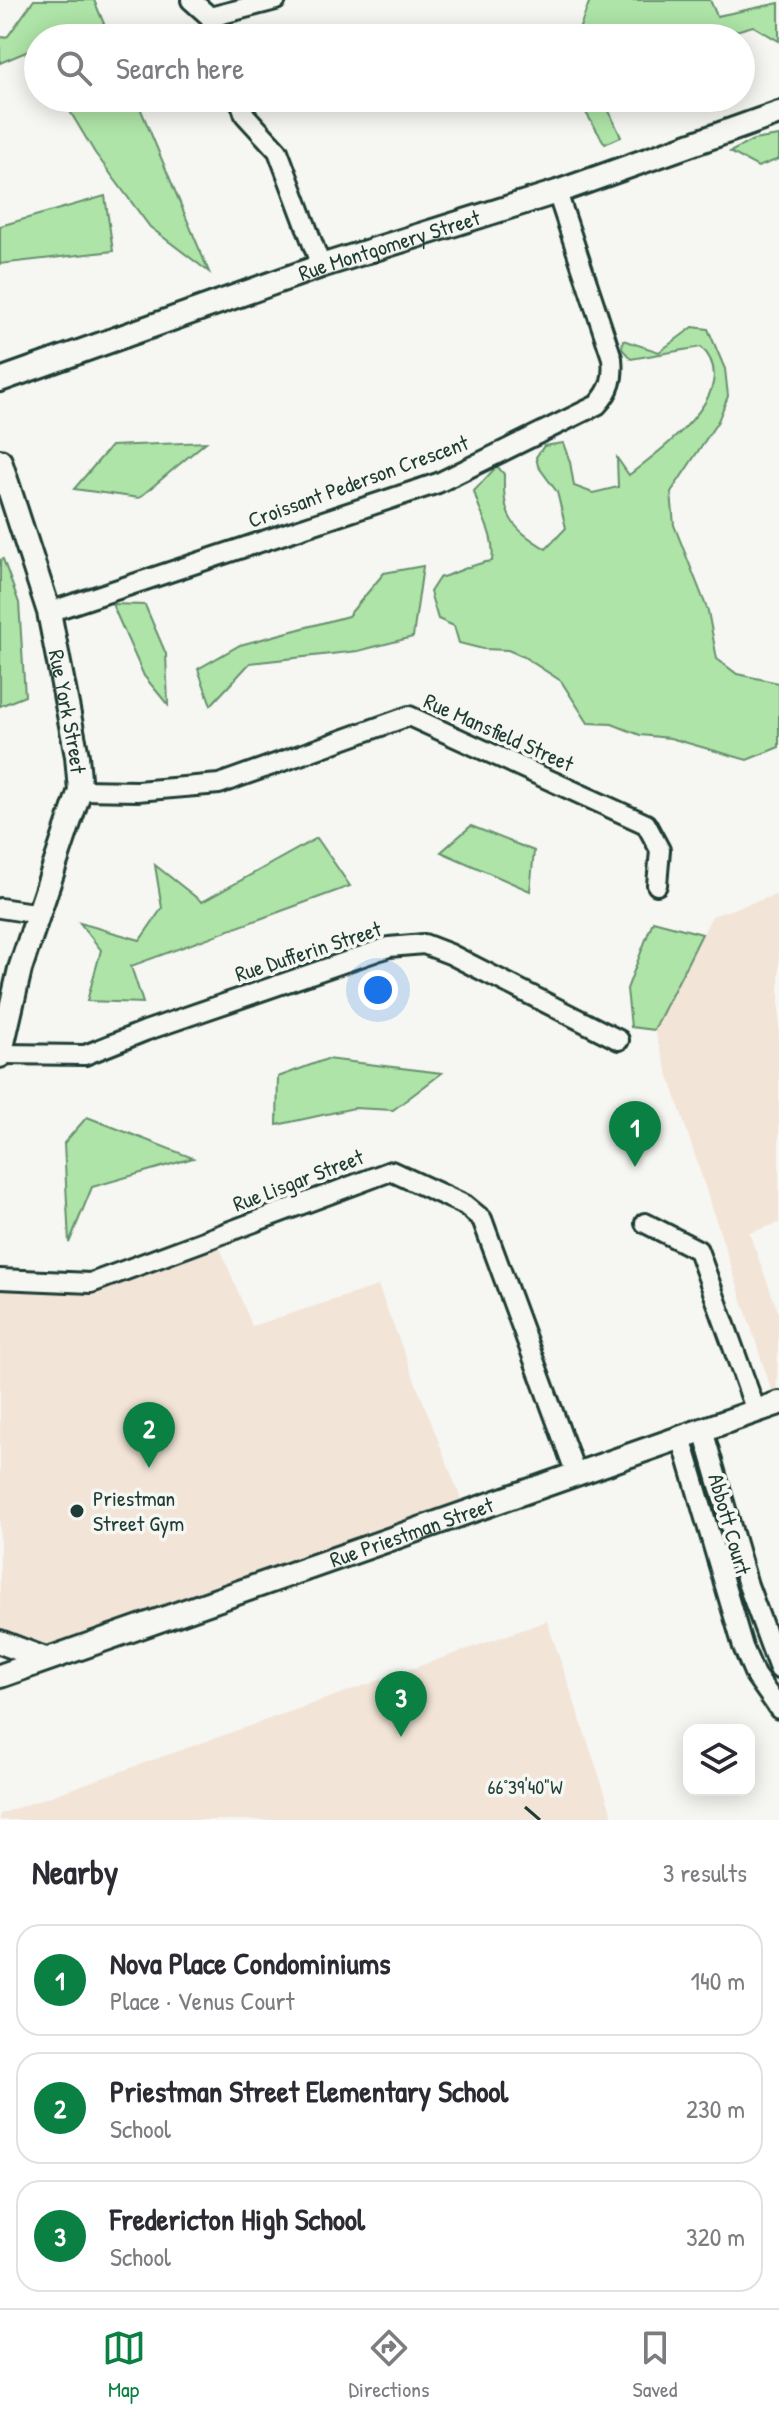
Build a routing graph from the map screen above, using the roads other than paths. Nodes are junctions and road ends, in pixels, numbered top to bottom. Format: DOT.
graph roads {
  1 [pos="191,0"];
  2 [pos="276,0"];
  3 [pos="210,17"];
  4 [pos="212,24"];
  5 [pos="244,112"];
  6 [pos="779,113"];
  7 [pos="557,192"];
  8 [pos="321,266"];
  9 [pos="0,380"];
  10 [pos="0,461"];
  11 [pos="49,612"];
  12 [pos="80,790"];
  13 [pos="657,885"];
  14 [pos="0,908"];
  15 [pos="40,914"];
  16 [pos="619,1040"];
  17 [pos="0,1055"];
  18 [pos="645,1223"];
  19 [pos="0,1279"];
  20 [pos="779,1403"];
  21 [pos="756,1411"];
  22 [pos="703,1430"];
  23 [pos="681,1437"];
  24 [pos="576,1474"];
  25 [pos="0,1642"];
  26 [pos="45,1659"];
  27 [pos="779,1669"];
  28 [pos="0,1676"];
  29 [pos="779,1709"];
  1 -- 3 [label="street"];
  2 -- 3 [label="street"];
  3 -- 4 [label="street"];
  5 -- 8 [label="street"];
  6 -- 7 [label="street, Rue Montgomery Street"];
  7 -- 8 [label="street, Rue Montgomery Street"];
  7 -- 11 [label="street, Croissant Pederson Crescent"];
  8 -- 9 [label="street, Rue Montgomery Street"];
  10 -- 11 [label="street, Rue York Street"];
  11 -- 12 [label="street, Rue York Street"];
  12 -- 13 [label="street, Rue Mansfield Street"];
  12 -- 15 [label="street, Rue York Street"];
  14 -- 15 [label="street"];
  15 -- 17 [label="street, Rue York Street"];
  16 -- 17 [label="street, Rue Dufferin Street"];
  18 -- 21 [label="street"];
  19 -- 24 [label="street, Rue Lisgar Street"];
  20 -- 21 [label="street, Rue Priestman Street"];
  21 -- 22 [label="street, Rue Priestman Street"];
  22 -- 23 [label="street, Rue Priestman Street"];
  22 -- 27 [label="street, Abbott Court"];
  23 -- 24 [label="street, Rue Priestman Street"];
  23 -- 29 [label="street, Abbott Court"];
  24 -- 26 [label="street, Rue Priestman Street"];
  25 -- 26 [label="street"];
  26 -- 28 [label="street, Rue Priestman Street"];
}
